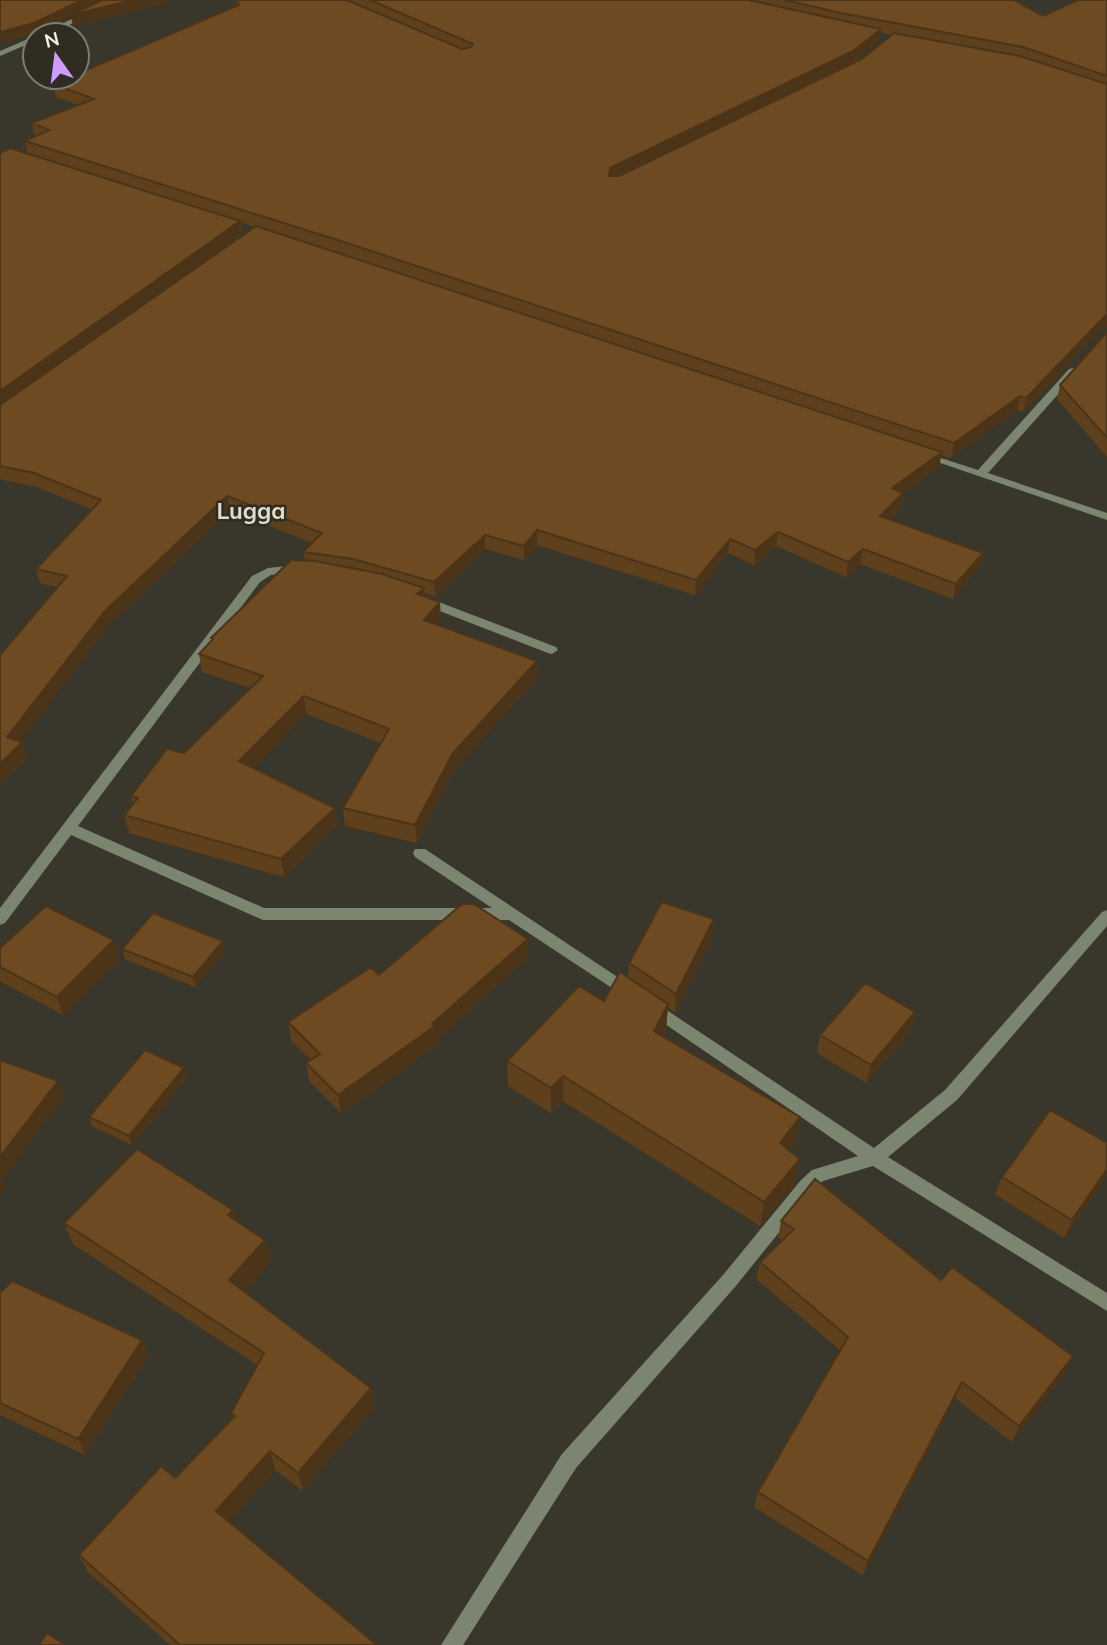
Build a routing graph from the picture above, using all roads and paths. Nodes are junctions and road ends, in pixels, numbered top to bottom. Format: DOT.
graph roads {
  1 [pos="118,0"];
  2 [pos="72,21"];
  3 [pos="21,44"];
  4 [pos="0,54"];
  5 [pos="1080,363"];
  6 [pos="913,452"];
  7 [pos="981,474"];
  8 [pos="1107,517"];
  9 [pos="309,570"];
  10 [pos="404,593"];
  11 [pos="552,650"];
  12 [pos="69,828"];
  13 [pos="420,853"];
  14 [pos="513,914"];
  15 [pos="1107,916"];
  16 [pos="0,919"];
  17 [pos="875,1158"];
  18 [pos="1107,1303"];
  19 [pos="451,1645"];
  1 -- 2 [label="street"];
  3 -- 4 [label="street"];
  5 -- 7 [label="street"];
  6 -- 7 [label="street"];
  7 -- 8 [label="street"];
  9 -- 12 [label="street"];
  10 -- 11 [label="street"];
  12 -- 14 [label="street"];
  12 -- 16 [label="street"];
  13 -- 14 [label="street"];
  14 -- 17 [label="street"];
  15 -- 17 [label="street"];
  17 -- 18 [label="street"];
  17 -- 19 [label="street"];
}
